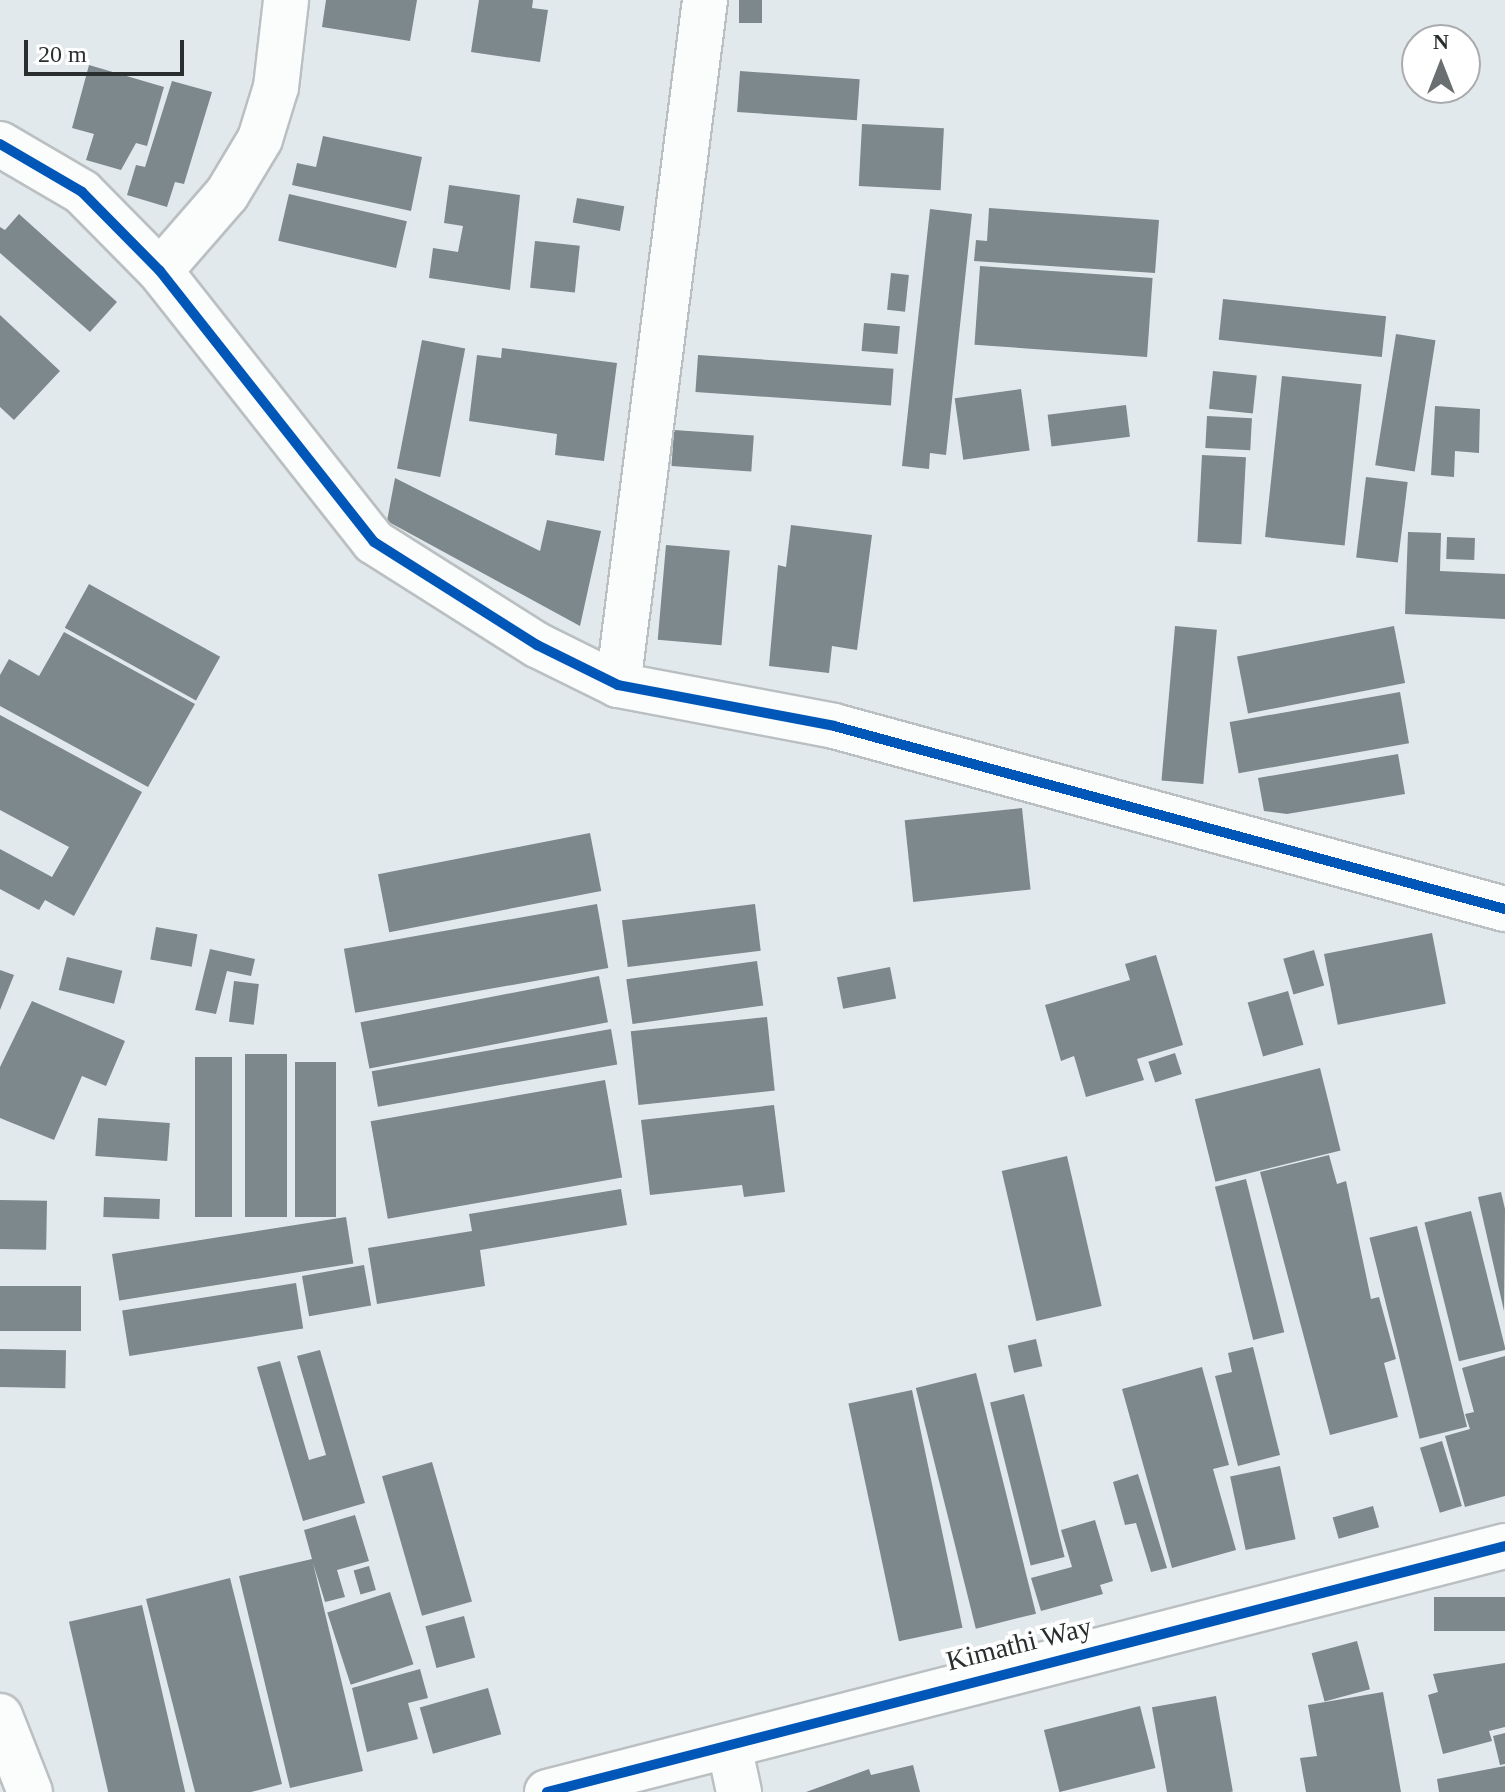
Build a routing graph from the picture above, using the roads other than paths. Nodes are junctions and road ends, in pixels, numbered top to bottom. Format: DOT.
graph roads {
  1 [pos="286,0"];
  2 [pos="705,0"];
  3 [pos="0,144"];
  4 [pos="160,271"];
  5 [pos="618,685"];
  6 [pos="1505,909"];
  7 [pos="1505,1546"];
  8 [pos="0,1716"];
  9 [pos="730,1750"];
  10 [pos="30,1792"];
  11 [pos="547,1792"];
  12 [pos="739,1792"];
  1 -- 4 [label="street"];
  2 -- 5 [label="street"];
  3 -- 4 [label="street"];
  4 -- 5 [label="street"];
  5 -- 6 [label="street"];
  7 -- 9 [label="street, Kimathi Way"];
  8 -- 10 [label="street"];
  9 -- 11 [label="street, Kimathi Way"];
  9 -- 12 [label="street"];
}
